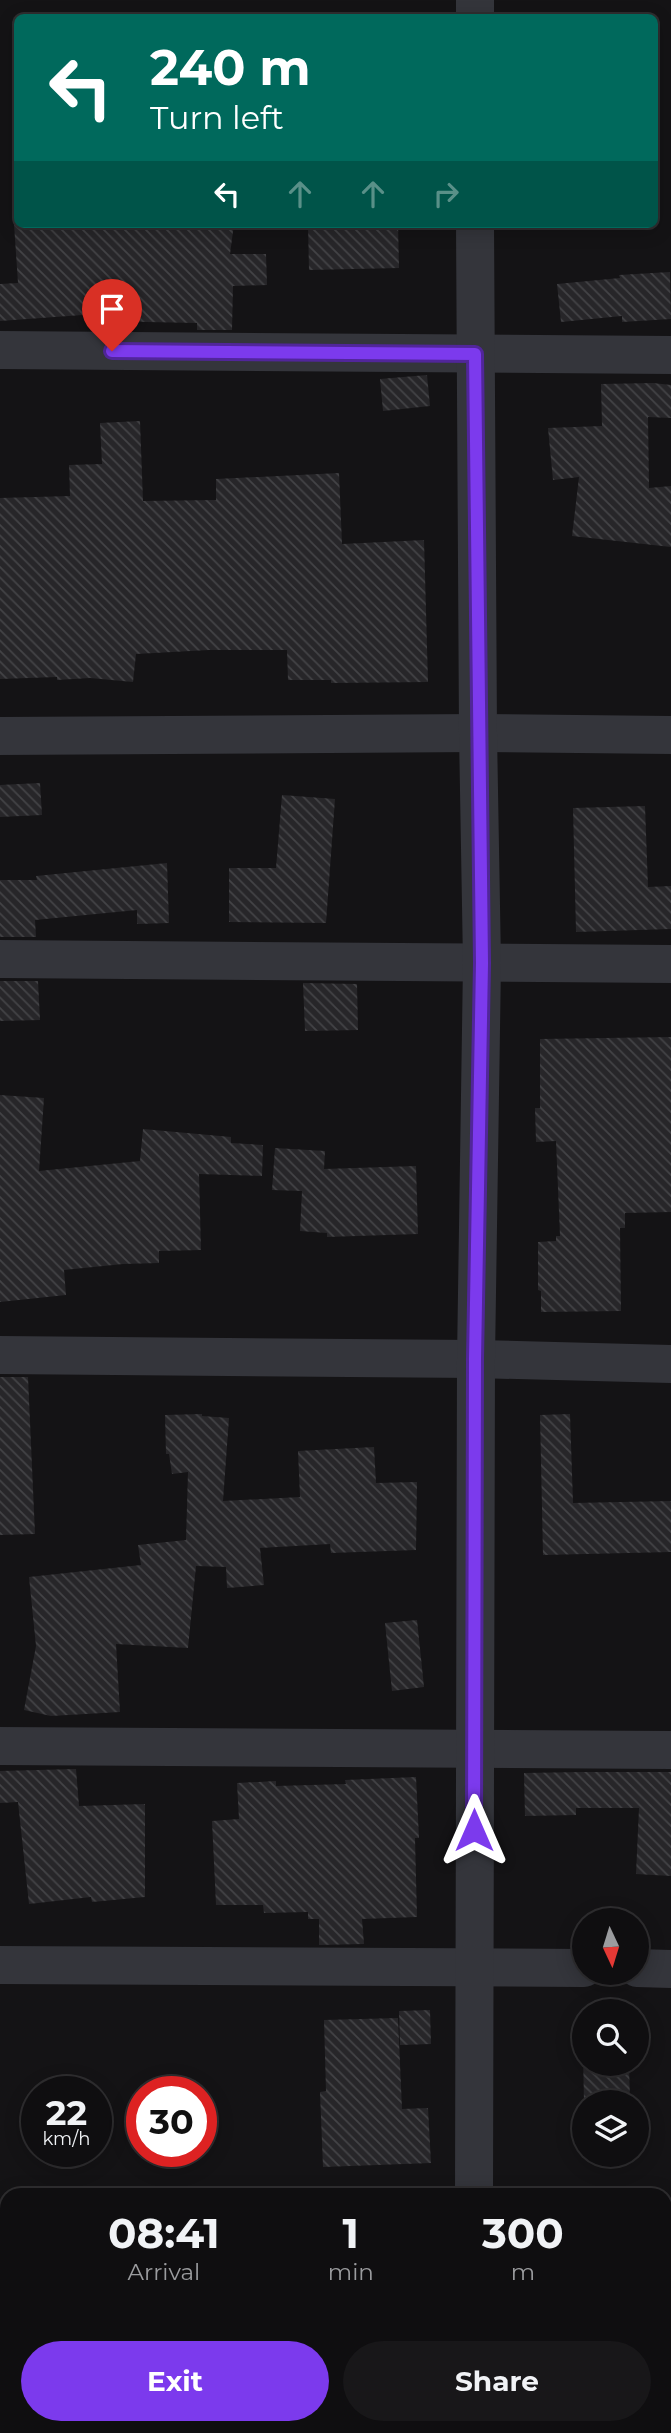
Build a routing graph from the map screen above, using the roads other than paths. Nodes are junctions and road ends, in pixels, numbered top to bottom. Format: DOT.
graph roads {
  1 [pos="475,228"];
  2 [pos="0,350"];
  3 [pos="475,354"];
  4 [pos="671,355"];
  5 [pos="478,733"];
  6 [pos="671,735"];
  7 [pos="0,736"];
  8 [pos="0,959"];
  9 [pos="482,963"];
  10 [pos="671,964"];
  11 [pos="0,1355"];
  12 [pos="475,1359"];
  13 [pos="671,1364"];
  14 [pos="0,1746"];
  15 [pos="474,1748"];
  16 [pos="671,1750"];
  17 [pos="0,1965"];
  18 [pos="474,1968"];
  19 [pos="572,1968"];
  20 [pos="649,1968"];
  21 [pos="671,1969"];
  22 [pos="474,2188"];
  1 -- 3 [label="street"];
  2 -- 3 [label="street"];
  3 -- 4 [label="street"];
  3 -- 5 [label="street"];
  5 -- 6 [label="street"];
  5 -- 7 [label="street"];
  5 -- 9 [label="street"];
  8 -- 9 [label="street"];
  9 -- 10 [label="street"];
  9 -- 12 [label="street"];
  11 -- 12 [label="street"];
  12 -- 13 [label="street"];
  12 -- 15 [label="street"];
  14 -- 15 [label="street"];
  15 -- 16 [label="street"];
  15 -- 18 [label="street"];
  17 -- 18 [label="street"];
  18 -- 19 [label="street"];
  18 -- 22 [label="street"];
  20 -- 21 [label="street"];
}
